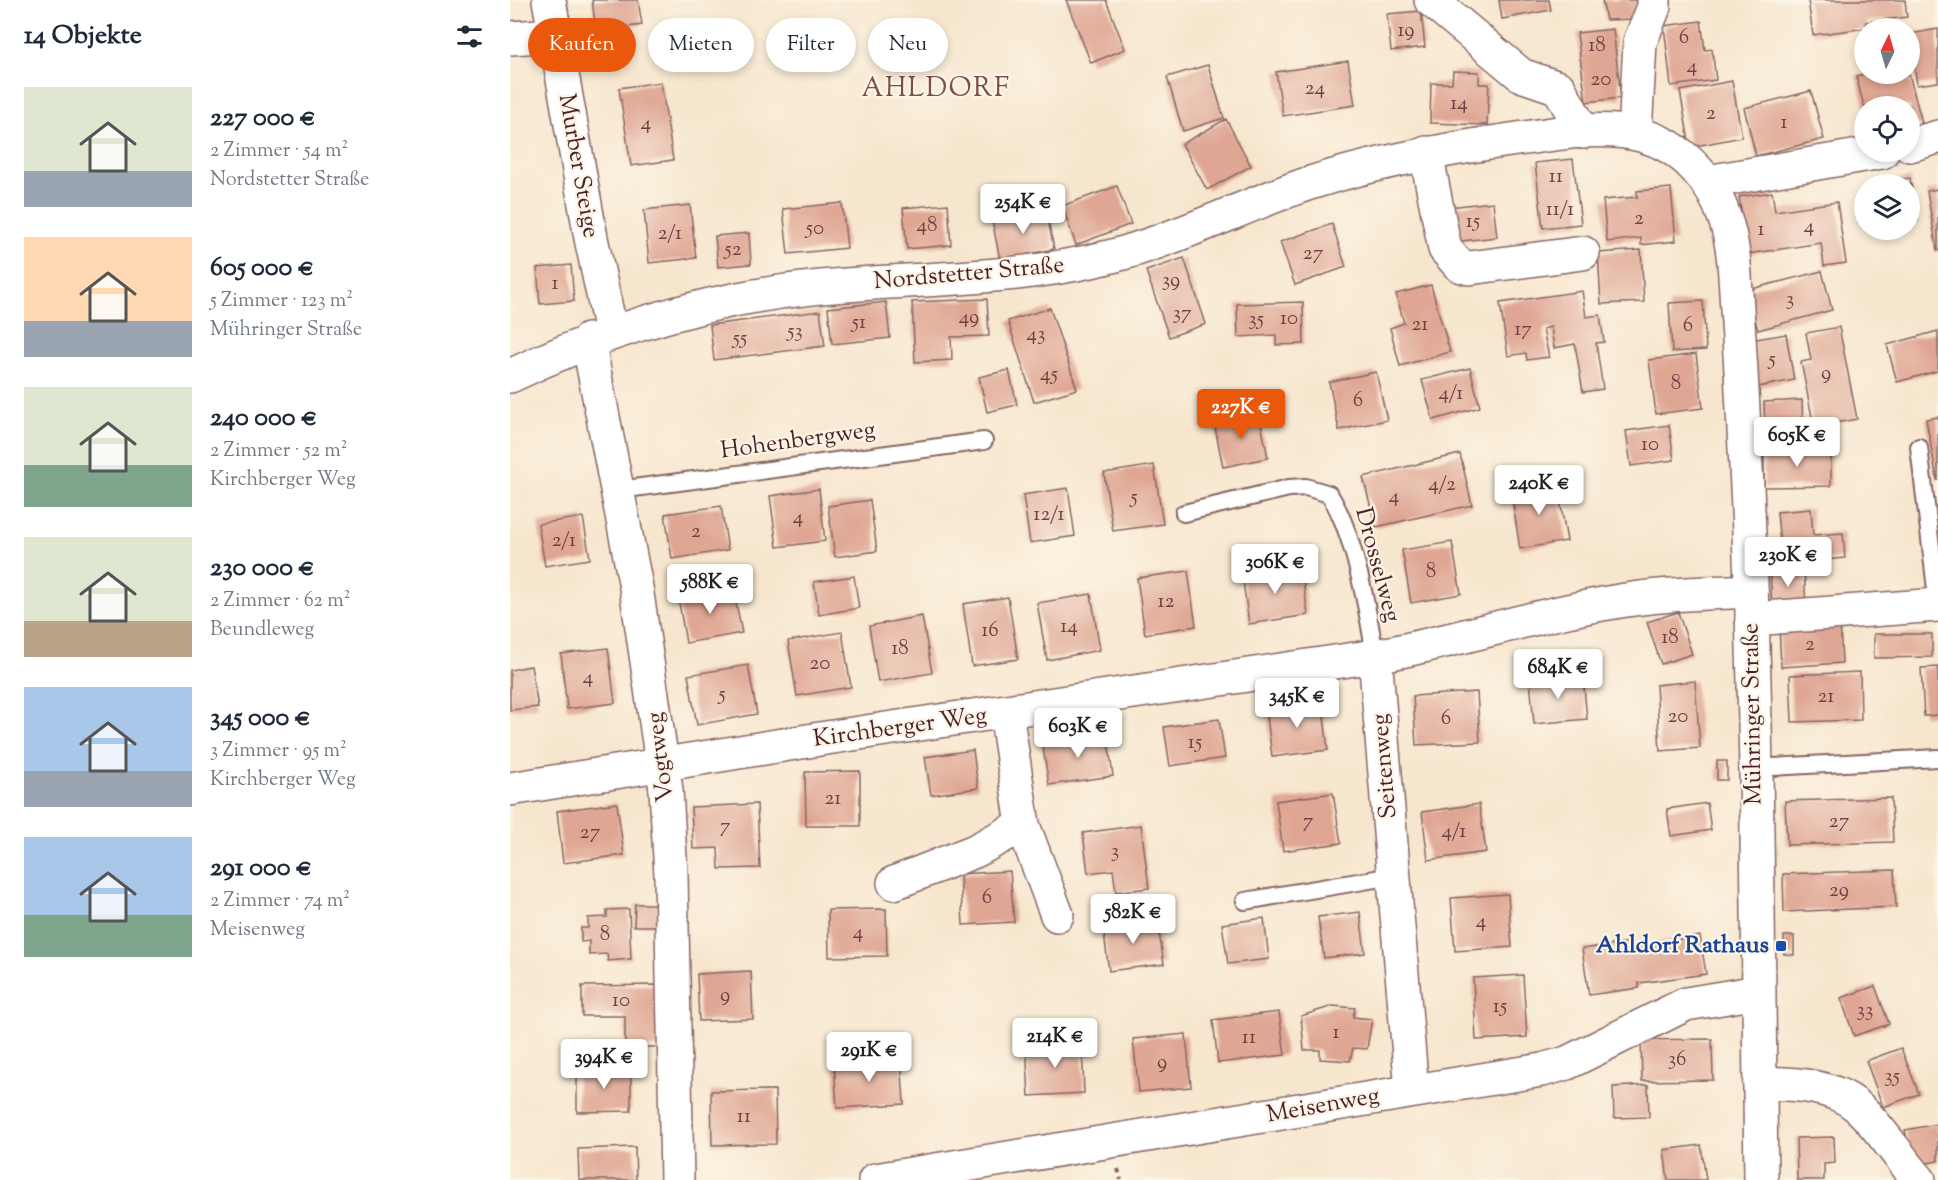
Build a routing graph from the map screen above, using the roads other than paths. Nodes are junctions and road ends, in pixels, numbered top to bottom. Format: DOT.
graph roads {
  1 [pos="549,0"];
  2 [pos="1431,0"];
  3 [pos="1654,0"];
  4 [pos="552,18"];
  5 [pos="528,37"];
  6 [pos="510,38"];
  7 [pos="562,72"];
  8 [pos="1583,132"];
  9 [pos="1635,133"];
  10 [pos="1938,137"];
  11 [pos="1920,142"];
  12 [pos="1426,153"];
  13 [pos="1854,157"];
  14 [pos="1707,182"];
  15 [pos="1583,253"];
  16 [pos="600,336"];
  17 [pos="510,376"];
  18 [pos="984,441"];
  19 [pos="1919,447"];
  20 [pos="619,490"];
  21 [pos="1184,513"];
  22 [pos="1751,605"];
  23 [pos="1938,606"];
  24 [pos="1375,656"];
  25 [pos="1006,712"];
  26 [pos="1938,758"];
  27 [pos="663,764"];
  28 [pos="1754,768"];
  29 [pos="510,789"];
  30 [pos="1023,825"];
  31 [pos="1393,876"];
  32 [pos="894,883"];
  33 [pos="1245,901"];
  34 [pos="1057,915"];
  35 [pos="1758,992"];
  36 [pos="1760,1083"];
  37 [pos="1412,1091"];
  38 [pos="677,1180"];
  39 [pos="875,1180"];
  40 [pos="1761,1180"];
  41 [pos="1919,1180"];
  1 -- 4 [label="street, Murber Steige"];
  2 -- 8 [label="street"];
  3 -- 9 [label="street"];
  5 -- 6 [label="street"];
  7 -- 16 [label="street, Murber Steige"];
  8 -- 9 [label="street, Nordstetter Straße"];
  8 -- 12 [label="street, Nordstetter Straße"];
  9 -- 14 [label="street, Nordstetter Straße"];
  10 -- 11 [label="street"];
  12 -- 15 [label="street"];
  12 -- 16 [label="street, Nordstetter Straße"];
  13 -- 14 [label="street"];
  14 -- 22 [label="street, Mühringer Straße"];
  16 -- 17 [label="street, Nordstetter Straße"];
  16 -- 20 [label="street, Vogtweg"];
  18 -- 20 [label="lane, Hohenbergweg"];
  19 -- 23 [label="lane"];
  20 -- 27 [label="street, Vogtweg"];
  21 -- 24 [label="lane, Drosselweg"];
  22 -- 23 [label="street, Kirchberger Weg"];
  22 -- 24 [label="street, Kirchberger Weg"];
  22 -- 28 [label="street, Mühringer Straße"];
  24 -- 25 [label="street, Kirchberger Weg"];
  24 -- 31 [label="street, Seitenweg"];
  25 -- 27 [label="street, Kirchberger Weg"];
  25 -- 30 [label="street"];
  26 -- 28 [label="lane"];
  27 -- 29 [label="street, Kirchberger Weg"];
  27 -- 38 [label="street, Vogtweg"];
  28 -- 35 [label="street, Mühringer Straße"];
  30 -- 32 [label="street"];
  30 -- 34 [label="street"];
  31 -- 33 [label="lane"];
  31 -- 37 [label="street, Seitenweg"];
  35 -- 36 [label="street, Mühringer Straße"];
  35 -- 37 [label="street, Meisenweg"];
  36 -- 40 [label="street, Mühringer Straße"];
  36 -- 41 [label="street"];
  37 -- 39 [label="street, Meisenweg"];
}
